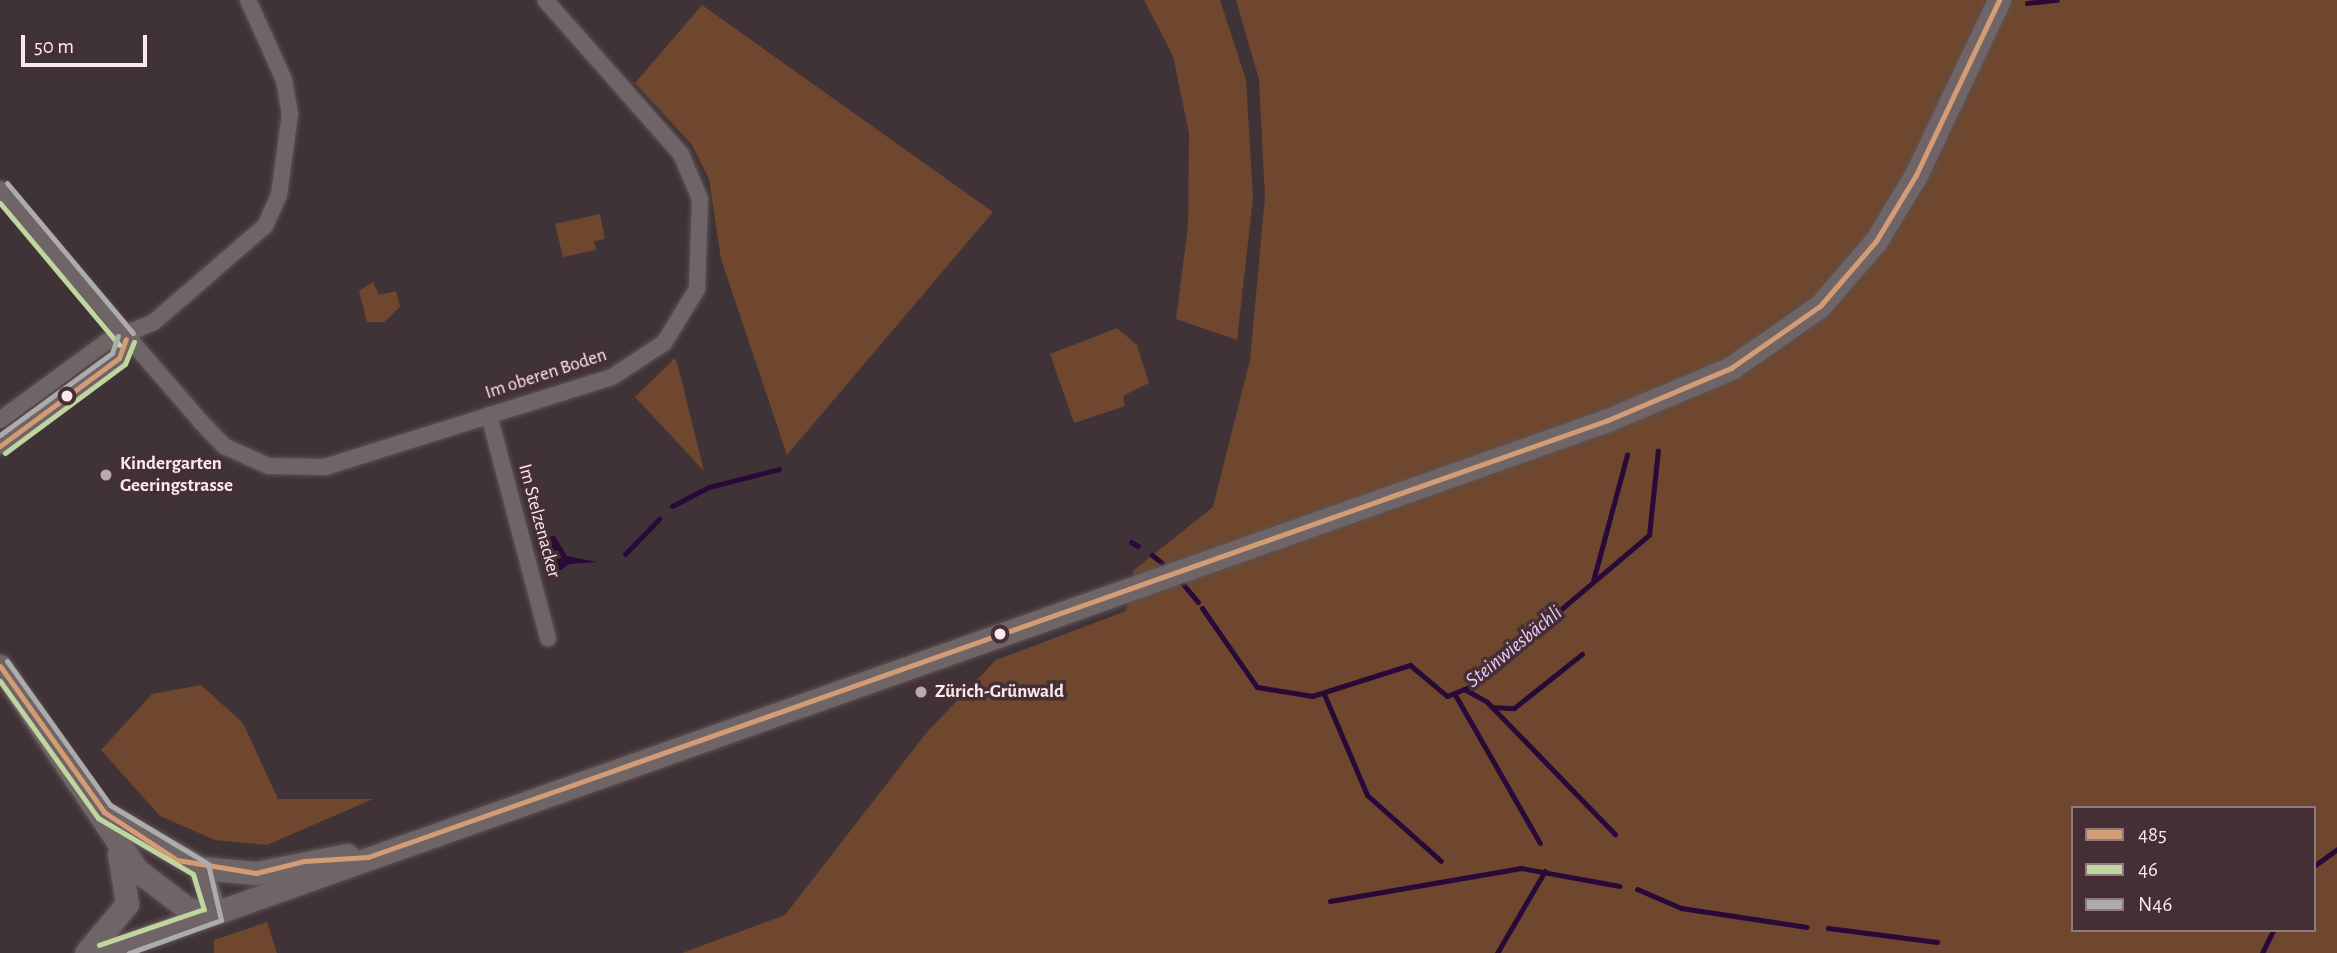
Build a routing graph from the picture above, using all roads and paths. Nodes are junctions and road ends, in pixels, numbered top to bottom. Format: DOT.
graph roads {
  1 [pos="248,0"];
  2 [pos="545,0"];
  3 [pos="1999,0"];
  4 [pos="0,189"];
  5 [pos="126,339"];
  6 [pos="489,415"];
  7 [pos="0,420"];
  8 [pos="0,446"];
  9 [pos="548,638"];
  10 [pos="0,667"];
  11 [pos="104,812"];
  12 [pos="368,857"];
  13 [pos="200,868"];
  14 [pos="215,914"];
  15 [pos="86,953"];
  16 [pos="102,953"];
  1 -- 5 [label="street"];
  2 -- 6 [label="street, Im oberen Boden"];
  3 -- 12 [label="main road"];
  4 -- 5 [label="street, Im oberen Boden"];
  5 -- 6 [label="street, Im oberen Boden"];
  5 -- 7 [label="street"];
  5 -- 8 [label="street"];
  6 -- 9 [label="street, Im Stelzenacker"];
  10 -- 11 [label="main road"];
  11 -- 13 [label="main road"];
  11 -- 14 [label="main road"];
  11 -- 15 [label="main road"];
  12 -- 13 [label="main road"];
  12 -- 14 [label="main road"];
  13 -- 14 [label="main road"];
  14 -- 16 [label="main road"];
}
